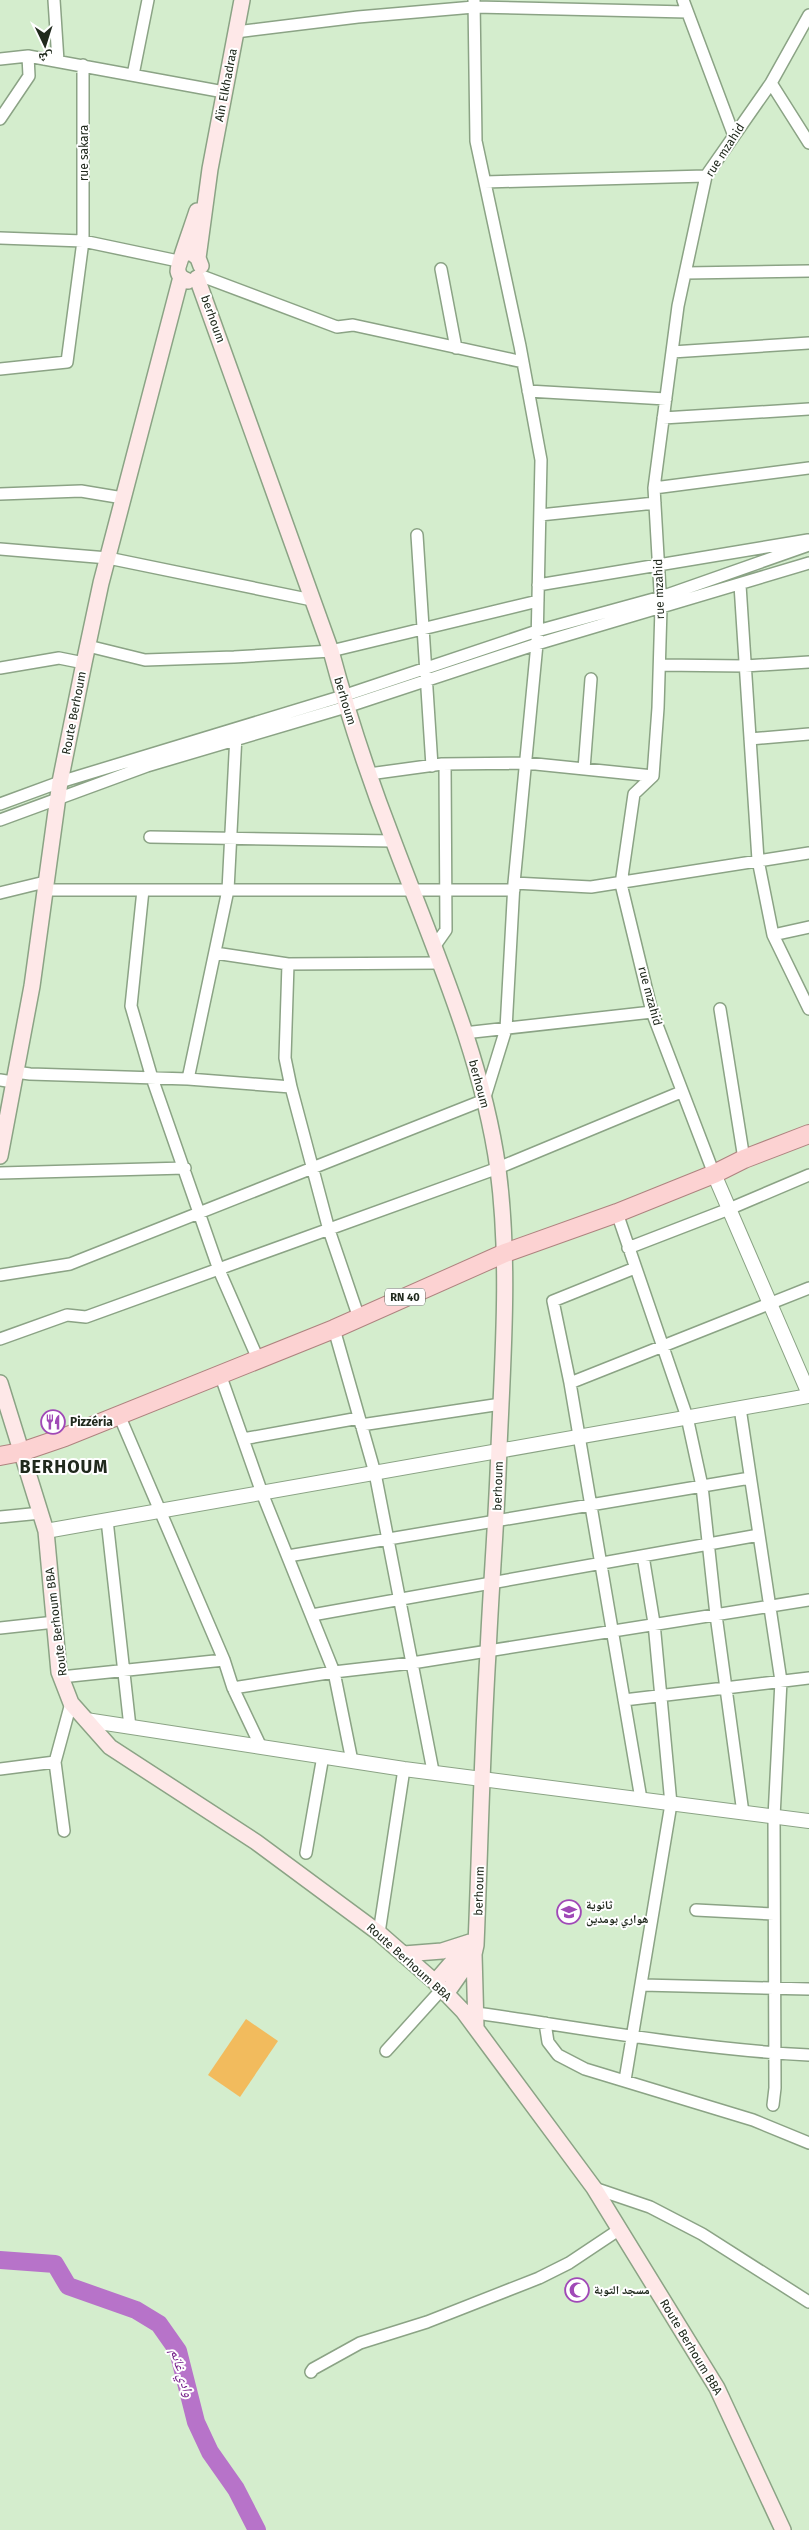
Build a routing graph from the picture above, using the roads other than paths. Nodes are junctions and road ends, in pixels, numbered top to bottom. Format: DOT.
graph roads {
  1 [pos="54,0"];
  2 [pos="148,0"];
  3 [pos="242,0"];
  4 [pos="683,0"];
  5 [pos="474,3"];
  6 [pos="687,12"];
  7 [pos="809,15"];
  8 [pos="236,32"];
  9 [pos="28,56"];
  10 [pos="0,59"];
  11 [pos="58,61"];
  12 [pos="83,65"];
  13 [pos="133,75"];
  14 [pos="771,83"];
  15 [pos="224,92"];
  16 [pos="0,119"];
  17 [pos="734,136"];
  18 [pos="809,143"];
  19 [pos="706,176"];
  20 [pos="485,182"];
  21 [pos="0,238"];
  22 [pos="84,241"];
  23 [pos="187,258"];
  24 [pos="442,269"];
  25 [pos="809,270"];
  26 [pos="686,273"];
  27 [pos="198,276"];
  28 [pos="181,277"];
  29 [pos="809,343"];
  30 [pos="456,348"];
  31 [pos="672,352"];
  32 [pos="523,362"];
  33 [pos="0,369"];
  34 [pos="528,391"];
  35 [pos="666,399"];
  36 [pos="809,409"];
  37 [pos="663,418"];
  38 [pos="809,468"];
  39 [pos="654,488"];
  40 [pos="0,494"];
  41 [pos="123,498"];
  42 [pos="655,503"];
  43 [pos="540,515"];
  44 [pos="417,535"];
  45 [pos="809,540"];
  46 [pos="809,545"];
  47 [pos="0,549"];
  48 [pos="108,558"];
  49 [pos="809,563"];
  50 [pos="659,565"];
  51 [pos="740,585"];
  52 [pos="538,586"];
  53 [pos="312,600"];
  54 [pos="538,601"];
  55 [pos="661,602"];
  56 [pos="424,628"];
  57 [pos="537,631"];
  58 [pos="537,644"];
  59 [pos="88,646"];
  60 [pos="331,651"];
  61 [pos="809,662"];
  62 [pos="84,663"];
  63 [pos="660,665"];
  64 [pos="745,666"];
  65 [pos="0,668"];
  66 [pos="427,668"];
  67 [pos="426,680"];
  68 [pos="591,680"];
  69 [pos="344,701"];
  70 [pos="237,728"];
  71 [pos="809,734"];
  72 [pos="750,739"];
  73 [pos="236,740"];
  74 [pos="526,763"];
  75 [pos="446,764"];
  76 [pos="432,766"];
  77 [pos="584,769"];
  78 [pos="369,774"];
  79 [pos="653,776"];
  80 [pos="60,782"];
  81 [pos="58,800"];
  82 [pos="0,804"];
  83 [pos="0,820"];
  84 [pos="150,836"];
  85 [pos="231,838"];
  86 [pos="393,841"];
  87 [pos="809,853"];
  88 [pos="758,860"];
  89 [pos="621,884"];
  90 [pos="45,886"];
  91 [pos="514,887"];
  92 [pos="143,890"];
  93 [pos="228,890"];
  94 [pos="414,890"];
  95 [pos="446,891"];
  96 [pos="0,893"];
  97 [pos="809,927"];
  98 [pos="773,935"];
  99 [pos="434,947"];
  100 [pos="215,953"];
  101 [pos="439,963"];
  102 [pos="288,964"];
  103 [pos="720,1009"];
  104 [pos="809,1009"];
  105 [pos="652,1012"];
  106 [pos="506,1029"];
  107 [pos="464,1033"];
  108 [pos="9,1078"];
  109 [pos="152,1078"];
  110 [pos="188,1079"];
  111 [pos="291,1088"];
  112 [pos="681,1092"];
  113 [pos="484,1100"];
  114 [pos="809,1134"];
  115 [pos="0,1156"];
  116 [pos="744,1158"];
  117 [pos="185,1168"];
  118 [pos="313,1168"];
  119 [pos="498,1168"];
  120 [pos="0,1173"];
  121 [pos="714,1174"];
  122 [pos="809,1175"];
  123 [pos="729,1209"];
  124 [pos="199,1213"];
  125 [pos="617,1213"];
  126 [pos="329,1230"];
  127 [pos="628,1248"];
  128 [pos="504,1253"];
  129 [pos="635,1268"];
  130 [pos="219,1270"];
  131 [pos="0,1275"];
  132 [pos="809,1288"];
  133 [pos="770,1304"];
  134 [pos="359,1318"];
  135 [pos="334,1329"];
  136 [pos="0,1339"];
  137 [pos="664,1346"];
  138 [pos="258,1359"];
  139 [pos="220,1374"];
  140 [pos="0,1383"];
  141 [pos="570,1383"];
  142 [pos="809,1395"];
  143 [pos="501,1404"];
  144 [pos="740,1408"];
  145 [pos="119,1415"];
  146 [pos="687,1417"];
  147 [pos="360,1422"];
  148 [pos="579,1437"];
  149 [pos="243,1439"];
  150 [pos="499,1451"];
  151 [pos="22,1452"];
  152 [pos="0,1456"];
  153 [pos="375,1473"];
  154 [pos="750,1478"];
  155 [pos="702,1486"];
  156 [pos="262,1493"];
  157 [pos="590,1505"];
  158 [pos="160,1510"];
  159 [pos="41,1513"];
  160 [pos="0,1517"];
  161 [pos="107,1520"];
  162 [pos="497,1521"];
  163 [pos="46,1531"];
  164 [pos="759,1535"];
  165 [pos="388,1539"];
  166 [pos="709,1544"];
  167 [pos="288,1556"];
  168 [pos="643,1556"];
  169 [pos="600,1564"];
  170 [pos="493,1583"];
  171 [pos="400,1599"];
  172 [pos="809,1600"];
  173 [pos="771,1606"];
  174 [pos="312,1615"];
  175 [pos="716,1615"];
  176 [pos="55,1622"];
  177 [pos="654,1623"];
  178 [pos="0,1628"];
  179 [pos="612,1631"];
  180 [pos="488,1651"];
  181 [pos="224,1660"];
  182 [pos="412,1663"];
  183 [pos="124,1670"];
  184 [pos="334,1672"];
  185 [pos="61,1677"];
  186 [pos="809,1678"];
  187 [pos="781,1681"];
  188 [pos="233,1688"];
  189 [pos="727,1688"];
  190 [pos="660,1696"];
  191 [pos="624,1700"];
  192 [pos="71,1703"];
  193 [pos="86,1720"];
  194 [pos="130,1727"];
  195 [pos="261,1747"];
  196 [pos="322,1756"];
  197 [pos="352,1761"];
  198 [pos="55,1762"];
  199 [pos="0,1769"];
  200 [pos="404,1769"];
  201 [pos="433,1771"];
  202 [pos="483,1778"];
  203 [pos="640,1799"];
  204 [pos="671,1804"];
  205 [pos="743,1813"];
  206 [pos="774,1817"];
  207 [pos="809,1822"];
  208 [pos="64,1831"];
  209 [pos="306,1853"];
  210 [pos="696,1910"];
  211 [pos="774,1914"];
  212 [pos="379,1933"];
  213 [pos="474,1944"];
  214 [pos="404,1954"];
  215 [pos="642,1985"];
  216 [pos="441,1988"];
  217 [pos="774,1988"];
  218 [pos="809,1989"];
  219 [pos="472,2018"];
  220 [pos="545,2023"];
  221 [pos="634,2035"];
  222 [pos="386,2051"];
  223 [pos="775,2053"];
  224 [pos="809,2055"];
  225 [pos="625,2080"];
  226 [pos="773,2105"];
  227 [pos="809,2143"];
  228 [pos="594,2188"];
  229 [pos="620,2229"];
  230 [pos="809,2302"];
  231 [pos="311,2372"];
  232 [pos="783,2530"];
  1 -- 11 [label="street"];
  2 -- 13 [label="street"];
  3 -- 8 [label="main road, Aïn Elkhadraa"];
  4 -- 6 [label="street"];
  5 -- 6 [label="street"];
  5 -- 8 [label="street"];
  5 -- 20 [label="street"];
  6 -- 17 [label="street"];
  7 -- 14 [label="street, rue mzahid"];
  8 -- 15 [label="main road, Aïn Elkhadraa"];
  9 -- 10 [label="street"];
  9 -- 11 [label="street"];
  9 -- 16 [label="street"];
  11 -- 12 [label="street"];
  12 -- 13 [label="street"];
  12 -- 22 [label="street, rue sakara"];
  13 -- 15 [label="street"];
  14 -- 17 [label="street, rue mzahid"];
  14 -- 18 [label="street"];
  15 -- 23 [label="main road, Aïn Elkhadraa"];
  17 -- 19 [label="street, rue mzahid"];
  19 -- 20 [label="street"];
  19 -- 26 [label="street, rue mzahid"];
  20 -- 32 [label="street"];
  21 -- 22 [label="street"];
  22 -- 23 [label="street"];
  22 -- 33 [label="street, rue sakara"];
  23 -- 27 [label="main road"];
  23 -- 28 [label="main road"];
  24 -- 30 [label="street"];
  25 -- 26 [label="street"];
  26 -- 31 [label="street, rue mzahid"];
  27 -- 28 [label="main road"];
  27 -- 30 [label="street"];
  27 -- 53 [label="main road, berhoum"];
  28 -- 41 [label="main road, Route Berhoum"];
  29 -- 31 [label="street"];
  30 -- 32 [label="street"];
  31 -- 35 [label="street, rue mzahid"];
  32 -- 34 [label="street"];
  34 -- 35 [label="street"];
  34 -- 43 [label="street"];
  35 -- 37 [label="street, rue mzahid"];
  36 -- 37 [label="street"];
  37 -- 39 [label="street, rue mzahid"];
  38 -- 39 [label="street"];
  39 -- 42 [label="street, rue mzahid"];
  40 -- 41 [label="street"];
  41 -- 48 [label="main road, Route Berhoum"];
  42 -- 43 [label="street"];
  42 -- 50 [label="street, rue mzahid"];
  43 -- 52 [label="street"];
  44 -- 56 [label="street"];
  45 -- 50 [label="street"];
  46 -- 55 [label="street"];
  47 -- 48 [label="street"];
  48 -- 53 [label="street"];
  48 -- 59 [label="main road, Route Berhoum"];
  49 -- 51 [label="street"];
  50 -- 52 [label="street"];
  50 -- 55 [label="street, rue mzahid"];
  51 -- 55 [label="street"];
  51 -- 64 [label="street"];
  52 -- 54 [label="street"];
  53 -- 60 [label="main road, berhoum"];
  54 -- 56 [label="street"];
  54 -- 57 [label="street"];
  55 -- 57 [label="street"];
  55 -- 58 [label="street"];
  55 -- 63 [label="street, rue mzahid"];
  56 -- 60 [label="street"];
  56 -- 66 [label="street"];
  57 -- 58 [label="street"];
  57 -- 66 [label="street"];
  58 -- 67 [label="street"];
  58 -- 74 [label="street"];
  59 -- 60 [label="street"];
  59 -- 62 [label="main road, Route Berhoum"];
  60 -- 69 [label="main road, berhoum"];
  61 -- 64 [label="street"];
  62 -- 65 [label="street"];
  62 -- 80 [label="main road, Route Berhoum"];
  63 -- 64 [label="street"];
  63 -- 79 [label="street, rue mzahid"];
  64 -- 72 [label="street"];
  66 -- 67 [label="street"];
  66 -- 69 [label="street"];
  67 -- 69 [label="street"];
  67 -- 76 [label="street"];
  68 -- 77 [label="street"];
  69 -- 70 [label="street"];
  69 -- 73 [label="street"];
  69 -- 78 [label="main road, berhoum"];
  70 -- 73 [label="street"];
  70 -- 80 [label="street"];
  71 -- 72 [label="street"];
  72 -- 88 [label="street"];
  73 -- 81 [label="street"];
  73 -- 85 [label="street"];
  74 -- 75 [label="street"];
  74 -- 77 [label="street"];
  74 -- 91 [label="street"];
  75 -- 76 [label="street"];
  75 -- 95 [label="street"];
  76 -- 78 [label="street"];
  77 -- 79 [label="street"];
  78 -- 86 [label="main road, berhoum"];
  79 -- 89 [label="street, rue mzahid"];
  80 -- 81 [label="main road, Route Berhoum"];
  80 -- 82 [label="street"];
  81 -- 83 [label="street"];
  81 -- 90 [label="main road, Route Berhoum"];
  84 -- 85 [label="street"];
  85 -- 86 [label="street"];
  85 -- 93 [label="street"];
  86 -- 94 [label="main road, berhoum"];
  87 -- 88 [label="street"];
  88 -- 89 [label="street"];
  88 -- 98 [label="street"];
  89 -- 91 [label="street"];
  89 -- 105 [label="street, rue mzahid"];
  90 -- 92 [label="street"];
  90 -- 96 [label="street"];
  90 -- 108 [label="main road, Route Berhoum"];
  91 -- 95 [label="street"];
  91 -- 106 [label="street"];
  92 -- 93 [label="street"];
  92 -- 109 [label="street"];
  93 -- 94 [label="street"];
  93 -- 100 [label="street"];
  94 -- 95 [label="street"];
  94 -- 99 [label="main road, berhoum"];
  95 -- 99 [label="street"];
  97 -- 98 [label="street"];
  98 -- 104 [label="street"];
  99 -- 101 [label="main road, berhoum"];
  100 -- 102 [label="street"];
  100 -- 110 [label="street"];
  101 -- 102 [label="street"];
  101 -- 107 [label="main road, berhoum"];
  102 -- 111 [label="street"];
  103 -- 116 [label="street"];
  105 -- 106 [label="street"];
  105 -- 112 [label="street, rue mzahid"];
  106 -- 107 [label="street"];
  106 -- 113 [label="street"];
  107 -- 113 [label="main road, berhoum"];
  108 -- 109 [label="street"];
  108 -- 115 [label="main road, Route Berhoum"];
  109 -- 110 [label="street"];
  109 -- 117 [label="street"];
  110 -- 111 [label="street"];
  111 -- 118 [label="street"];
  112 -- 119 [label="street"];
  112 -- 121 [label="street, rue mzahid"];
  113 -- 118 [label="street"];
  113 -- 119 [label="main road, berhoum"];
  114 -- 116 [label="main road, RN 40"];
  116 -- 121 [label="main road, RN 40"];
  117 -- 120 [label="street"];
  117 -- 124 [label="street"];
  118 -- 124 [label="street"];
  118 -- 126 [label="street"];
  119 -- 126 [label="street"];
  119 -- 128 [label="main road, berhoum"];
  121 -- 123 [label="street"];
  121 -- 125 [label="main road, RN 40"];
  122 -- 123 [label="street"];
  123 -- 127 [label="street"];
  123 -- 133 [label="street"];
  124 -- 130 [label="street"];
  124 -- 131 [label="street"];
  125 -- 127 [label="street"];
  125 -- 128 [label="main road, RN 40"];
  126 -- 130 [label="street"];
  126 -- 134 [label="street"];
  127 -- 129 [label="street"];
  128 -- 134 [label="main road, RN 40"];
  128 -- 143 [label="main road, berhoum"];
  129 -- 137 [label="street"];
  129 -- 141 [label="street"];
  130 -- 136 [label="street"];
  130 -- 138 [label="street"];
  132 -- 133 [label="street"];
  133 -- 137 [label="street"];
  133 -- 142 [label="street"];
  134 -- 135 [label="main road, RN 40"];
  135 -- 138 [label="main road, RN 40"];
  135 -- 147 [label="street"];
  137 -- 141 [label="street"];
  137 -- 146 [label="street"];
  138 -- 139 [label="main road, RN 40"];
  139 -- 145 [label="main road, RN 40"];
  139 -- 149 [label="street"];
  140 -- 151 [label="main road"];
  141 -- 148 [label="street"];
  142 -- 144 [label="street"];
  143 -- 147 [label="street"];
  143 -- 150 [label="main road, berhoum"];
  144 -- 146 [label="street"];
  144 -- 154 [label="street"];
  145 -- 151 [label="main road, RN 40"];
  145 -- 158 [label="street"];
  146 -- 148 [label="street"];
  146 -- 155 [label="street"];
  147 -- 149 [label="street"];
  147 -- 153 [label="street"];
  148 -- 150 [label="street"];
  148 -- 157 [label="street"];
  149 -- 156 [label="street"];
  150 -- 153 [label="street"];
  150 -- 162 [label="main road, berhoum"];
  151 -- 152 [label="main road, RN 40"];
  151 -- 159 [label="main road, Route Berhoum BBA"];
  153 -- 156 [label="street"];
  153 -- 165 [label="street"];
  154 -- 155 [label="street"];
  154 -- 164 [label="street"];
  155 -- 157 [label="street"];
  155 -- 166 [label="street"];
  156 -- 158 [label="street"];
  156 -- 167 [label="street"];
  157 -- 162 [label="street"];
  157 -- 169 [label="street"];
  158 -- 161 [label="street"];
  158 -- 181 [label="street"];
  159 -- 160 [label="street"];
  159 -- 163 [label="main road, Route Berhoum BBA"];
  161 -- 163 [label="street"];
  161 -- 183 [label="street"];
  162 -- 165 [label="street"];
  162 -- 170 [label="main road, berhoum"];
  163 -- 176 [label="main road, Route Berhoum BBA"];
  164 -- 166 [label="street"];
  164 -- 173 [label="street"];
  165 -- 167 [label="street"];
  165 -- 171 [label="street"];
  166 -- 168 [label="street"];
  166 -- 175 [label="street"];
  167 -- 174 [label="street"];
  168 -- 169 [label="street"];
  168 -- 177 [label="street"];
  169 -- 170 [label="street"];
  169 -- 179 [label="street"];
  170 -- 171 [label="street"];
  170 -- 180 [label="main road, berhoum"];
  171 -- 174 [label="street"];
  171 -- 182 [label="street"];
  172 -- 173 [label="street"];
  173 -- 175 [label="street"];
  173 -- 187 [label="street"];
  174 -- 184 [label="street"];
  175 -- 177 [label="street"];
  175 -- 189 [label="street"];
  176 -- 178 [label="street"];
  176 -- 185 [label="main road, Route Berhoum BBA"];
  177 -- 179 [label="street"];
  177 -- 190 [label="street"];
  179 -- 180 [label="street"];
  179 -- 191 [label="street"];
  180 -- 182 [label="street"];
  180 -- 202 [label="main road, berhoum"];
  181 -- 183 [label="street"];
  181 -- 188 [label="street"];
  182 -- 184 [label="street"];
  182 -- 201 [label="street"];
  183 -- 185 [label="street"];
  183 -- 194 [label="street"];
  184 -- 188 [label="street"];
  184 -- 197 [label="street"];
  185 -- 192 [label="main road, Route Berhoum BBA"];
  186 -- 187 [label="street"];
  187 -- 189 [label="street"];
  187 -- 206 [label="street"];
  188 -- 195 [label="street"];
  189 -- 190 [label="street"];
  189 -- 205 [label="street"];
  190 -- 191 [label="street"];
  190 -- 204 [label="street"];
  191 -- 203 [label="street"];
  192 -- 193 [label="main road, Route Berhoum BBA"];
  192 -- 198 [label="street"];
  193 -- 194 [label="street"];
  193 -- 212 [label="main road, Route Berhoum BBA"];
  194 -- 195 [label="street"];
  195 -- 196 [label="street"];
  196 -- 197 [label="street"];
  196 -- 209 [label="street"];
  197 -- 200 [label="street"];
  198 -- 199 [label="street"];
  198 -- 208 [label="street"];
  200 -- 201 [label="street"];
  200 -- 212 [label="street"];
  201 -- 202 [label="street"];
  202 -- 203 [label="street"];
  202 -- 213 [label="main road, berhoum"];
  203 -- 204 [label="street"];
  204 -- 205 [label="street"];
  204 -- 215 [label="street"];
  205 -- 206 [label="street"];
  206 -- 207 [label="street"];
  206 -- 211 [label="street"];
  210 -- 211 [label="street"];
  211 -- 217 [label="street"];
  212 -- 214 [label="main road, Route Berhoum BBA"];
  213 -- 214 [label="main road"];
  213 -- 216 [label="main road"];
  213 -- 219 [label="main road, berhoum"];
  214 -- 216 [label="main road, Route Berhoum BBA"];
  215 -- 217 [label="street"];
  215 -- 221 [label="street"];
  216 -- 219 [label="main road, Route Berhoum BBA"];
  216 -- 222 [label="street"];
  217 -- 218 [label="street"];
  217 -- 223 [label="street"];
  219 -- 220 [label="street"];
  219 -- 228 [label="main road, Route Berhoum BBA"];
  220 -- 221 [label="street"];
  220 -- 225 [label="street"];
  221 -- 223 [label="street"];
  221 -- 225 [label="street"];
  223 -- 224 [label="street"];
  223 -- 226 [label="street"];
  225 -- 227 [label="street"];
  228 -- 229 [label="main road, Route Berhoum BBA"];
  228 -- 230 [label="street"];
  229 -- 231 [label="street"];
  229 -- 232 [label="main road, Route Berhoum BBA"];
}
